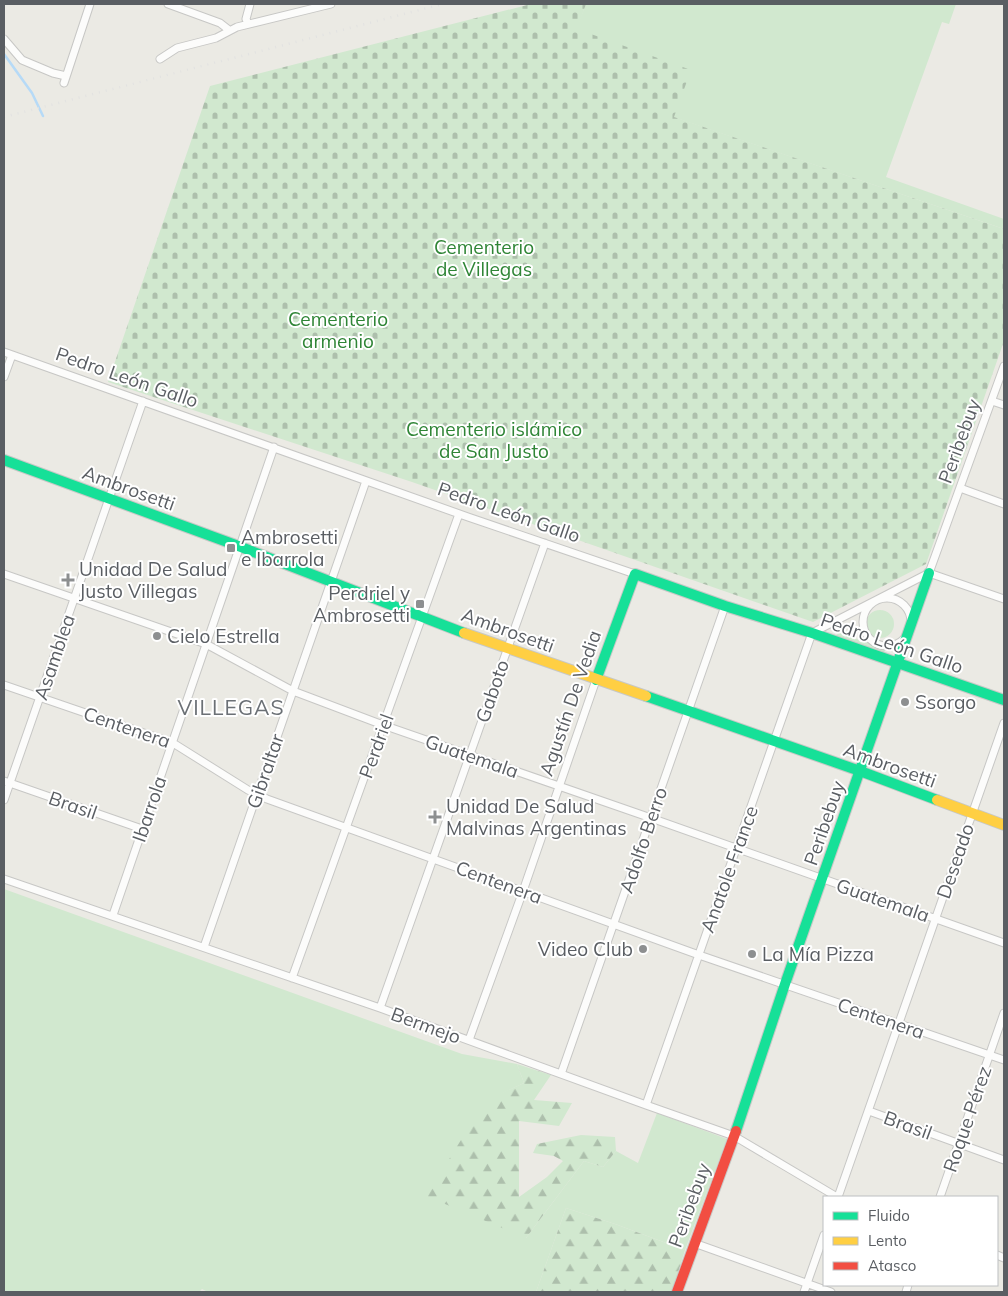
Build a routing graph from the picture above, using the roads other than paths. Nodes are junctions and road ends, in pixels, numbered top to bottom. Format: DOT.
graph roads {
  1 [pos="90,4"];
  2 [pos="168,4"];
  3 [pos="250,4"];
  4 [pos="330,4"];
  5 [pos="248,24"];
  6 [pos="229,30"];
  7 [pos="4,39"];
  8 [pos="160,59"];
  9 [pos="4,352"];
  10 [pos="12,355"];
  11 [pos="1004,366"];
  12 [pos="4,377"];
  13 [pos="143,401"];
  14 [pos="992,401"];
  15 [pos="1004,405"];
  16 [pos="274,448"];
  17 [pos="4,460"];
  18 [pos="366,481"];
  19 [pos="960,488"];
  20 [pos="108,498"];
  21 [pos="1004,504"];
  22 [pos="459,514"];
  23 [pos="545,543"];
  24 [pos="241,547"];
  25 [pos="929,573"];
  26 [pos="4,574"];
  27 [pos="635,574"];
  28 [pos="330,582"];
  29 [pos="74,598"];
  30 [pos="1004,599"];
  31 [pos="877,600"];
  32 [pos="725,606"];
  33 [pos="422,618"];
  34 [pos="812,633"];
  35 [pos="908,634"];
  36 [pos="206,644"];
  37 [pos="507,648"];
  38 [pos="898,663"];
  39 [pos="596,680"];
  40 [pos="4,685"];
  41 [pos="293,691"];
  42 [pos="39,697"];
  43 [pos="1004,700"];
  44 [pos="688,712"];
  45 [pos="1004,723"];
  46 [pos="383,725"];
  47 [pos="774,742"];
  48 [pos="173,743"];
  49 [pos="470,755"];
  50 [pos="860,771"];
  51 [pos="7,782"];
  52 [pos="559,786"];
  53 [pos="257,795"];
  54 [pos="4,800"];
  55 [pos="972,813"];
  56 [pos="651,818"];
  57 [pos="1004,825"];
  58 [pos="347,828"];
  59 [pos="142,829"];
  60 [pos="737,848"];
  61 [pos="434,859"];
  62 [pos="4,879"];
  63 [pos="823,879"];
  64 [pos="524,891"];
  65 [pos="113,915"];
  66 [pos="935,918"];
  67 [pos="613,923"];
  68 [pos="1004,943"];
  69 [pos="204,947"];
  70 [pos="699,955"];
  71 [pos="292,978"];
  72 [pos="785,984"];
  73 [pos="380,1008"];
  74 [pos="1004,1013"];
  75 [pos="898,1024"];
  76 [pos="469,1040"];
  77 [pos="989,1055"];
  78 [pos="1004,1060"];
  79 [pos="561,1074"];
  80 [pos="646,1105"];
  81 [pos="869,1111"];
  82 [pos="734,1136"];
  83 [pos="959,1144"];
  84 [pos="1004,1160"];
  85 [pos="835,1196"];
  86 [pos="837,1196"];
  87 [pos="940,1196"];
  88 [pos="823,1239"];
  89 [pos="694,1243"];
  90 [pos="807,1284"];
  91 [pos="677,1292"];
  92 [pos="804,1292"];
  93 [pos="831,1292"];
  1 -- 7 [label="street"];
  2 -- 6 [label="street"];
  3 -- 5 [label="street"];
  4 -- 5 [label="street"];
  5 -- 6 [label="street"];
  6 -- 8 [label="street"];
  9 -- 10 [label="street, Pedro León Gallo"];
  10 -- 12 [label="street"];
  10 -- 13 [label="street, Pedro León Gallo"];
  11 -- 14 [label="street, Peribebuy"];
  13 -- 16 [label="street, Pedro León Gallo"];
  13 -- 20 [label="street, Asamblea"];
  14 -- 15 [label="street"];
  14 -- 19 [label="street, Peribebuy"];
  16 -- 18 [label="street, Pedro León Gallo"];
  16 -- 24 [label="street, Ibarrola"];
  17 -- 20 [label="street, Ambrosetti"];
  18 -- 22 [label="street, Pedro León Gallo"];
  18 -- 28 [label="street, Gibraltar"];
  19 -- 21 [label="street"];
  19 -- 25 [label="street, Peribebuy"];
  20 -- 24 [label="street, Ambrosetti"];
  20 -- 29 [label="street, Asamblea"];
  22 -- 23 [label="street, Pedro León Gallo"];
  22 -- 33 [label="street, Perdriel"];
  23 -- 27 [label="street, Pedro León Gallo"];
  23 -- 37 [label="street, Gaboto"];
  24 -- 28 [label="street, Ambrosetti"];
  24 -- 36 [label="street, Ibarrola"];
  25 -- 30 [label="street"];
  25 -- 31 [label="street"];
  25 -- 35 [label="street, Peribebuy"];
  26 -- 29 [label="street, Guatemala"];
  27 -- 32 [label="street, Pedro León Gallo"];
  27 -- 39 [label="street, Agustín De Vedia"];
  28 -- 33 [label="street, Ambrosetti"];
  28 -- 41 [label="street, Gibraltar"];
  29 -- 36 [label="street, Guatemala"];
  29 -- 42 [label="street, Asamblea"];
  31 -- 34 [label="street"];
  31 -- 35 [label="street"];
  31 -- 35 [label="street"];
  32 -- 34 [label="street, Pedro León Gallo"];
  32 -- 44 [label="street, Adolfo Berro"];
  33 -- 37 [label="street, Ambrosetti"];
  33 -- 46 [label="street, Perdriel"];
  34 -- 38 [label="street, Pedro León Gallo"];
  34 -- 47 [label="street, Anatole France"];
  35 -- 38 [label="street, Peribebuy"];
  36 -- 41 [label="street, Guatemala"];
  36 -- 48 [label="street, Ibarrola"];
  37 -- 39 [label="street, Ambrosetti"];
  37 -- 49 [label="street, Gaboto"];
  38 -- 43 [label="street, Pedro León Gallo"];
  38 -- 50 [label="street, Peribebuy"];
  39 -- 44 [label="street, Ambrosetti"];
  39 -- 52 [label="street, Agustín De Vedia"];
  40 -- 42 [label="street, Centenera"];
  41 -- 46 [label="street, Guatemala"];
  41 -- 53 [label="street, Gibraltar"];
  42 -- 48 [label="street, Centenera"];
  42 -- 51 [label="street, Asamblea"];
  44 -- 47 [label="street, Ambrosetti"];
  44 -- 56 [label="street, Adolfo Berro"];
  45 -- 55 [label="street, Deseado"];
  46 -- 49 [label="street, Guatemala"];
  46 -- 58 [label="street, Perdriel"];
  47 -- 50 [label="street, Ambrosetti"];
  47 -- 60 [label="street, Anatole France"];
  48 -- 53 [label="street, Centenera"];
  48 -- 59 [label="street, Ibarrola"];
  49 -- 52 [label="street, Guatemala"];
  49 -- 61 [label="street, Gaboto"];
  50 -- 55 [label="street, Ambrosetti"];
  50 -- 63 [label="street, Peribebuy"];
  51 -- 54 [label="street, Asamblea"];
  51 -- 59 [label="street, Brasil"];
  52 -- 56 [label="street, Guatemala"];
  52 -- 64 [label="street, Agustín De Vedia"];
  53 -- 58 [label="street, Centenera"];
  53 -- 69 [label="street, Gibraltar"];
  55 -- 57 [label="street, Ambrosetti"];
  55 -- 66 [label="street, Deseado"];
  56 -- 60 [label="street, Guatemala"];
  56 -- 67 [label="street, Adolfo Berro"];
  58 -- 61 [label="street, Centenera"];
  58 -- 71 [label="street, Perdriel"];
  59 -- 65 [label="street, Ibarrola"];
  60 -- 63 [label="street, Guatemala"];
  60 -- 70 [label="street, Anatole France"];
  61 -- 64 [label="street, Centenera"];
  61 -- 73 [label="street, Gaboto"];
  62 -- 65 [label="street, Bermejo"];
  63 -- 66 [label="street, Guatemala"];
  63 -- 72 [label="street, Peribebuy"];
  64 -- 67 [label="street, Centenera"];
  64 -- 76 [label="street, Agustín De Vedia"];
  65 -- 69 [label="street, Bermejo"];
  66 -- 68 [label="street, Guatemala"];
  66 -- 75 [label="street, Deseado"];
  67 -- 70 [label="street, Centenera"];
  67 -- 79 [label="street, Adolfo Berro"];
  69 -- 71 [label="street, Bermejo"];
  70 -- 72 [label="street, Centenera"];
  70 -- 80 [label="street, Anatole France"];
  71 -- 73 [label="street, Bermejo"];
  72 -- 75 [label="street, Centenera"];
  72 -- 82 [label="street, Peribebuy"];
  73 -- 76 [label="street, Bermejo"];
  74 -- 77 [label="street, Roque Pérez"];
  75 -- 77 [label="street, Centenera"];
  75 -- 81 [label="street, Deseado"];
  76 -- 79 [label="street, Bermejo"];
  77 -- 78 [label="street, Centenera"];
  77 -- 83 [label="street, Roque Pérez"];
  79 -- 80 [label="street, Bermejo"];
  80 -- 82 [label="street, Bermejo"];
  81 -- 83 [label="street, Brasil"];
  81 -- 86 [label="street, Deseado"];
  82 -- 85 [label="street, Bermejo"];
  82 -- 89 [label="street, Peribebuy"];
  83 -- 84 [label="street, Brasil"];
  83 -- 87 [label="street, Roque Pérez"];
  88 -- 90 [label="street"];
  89 -- 90 [label="street"];
  89 -- 91 [label="street, Peribebuy"];
  90 -- 92 [label="street"];
  90 -- 93 [label="street"];
}
